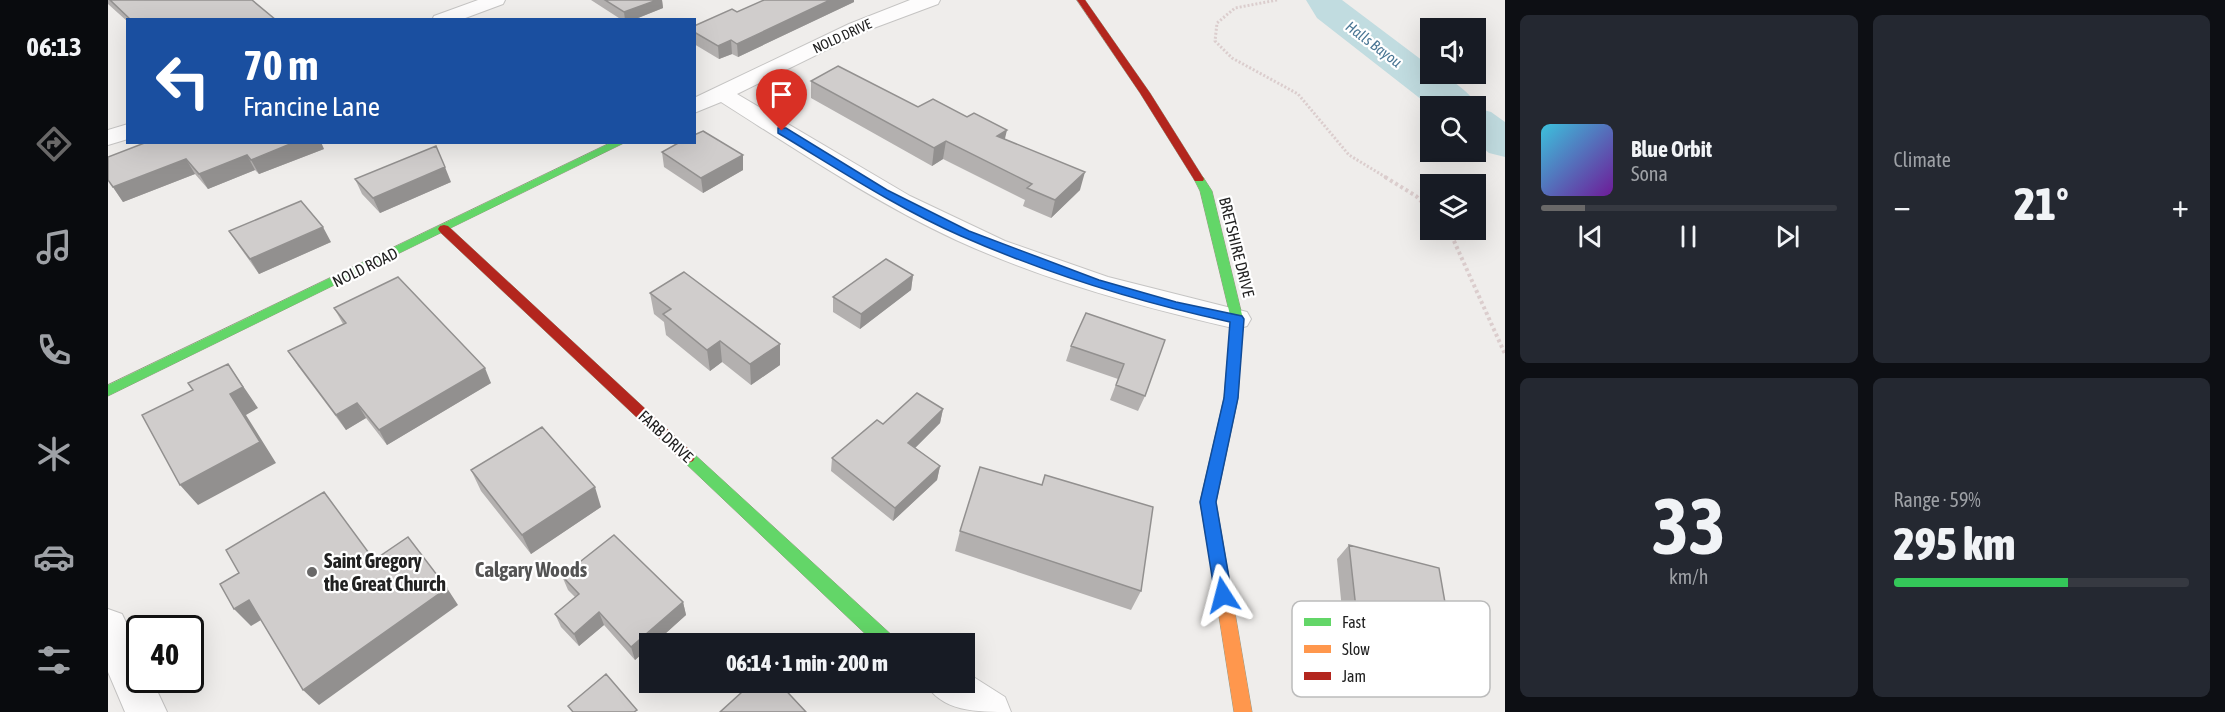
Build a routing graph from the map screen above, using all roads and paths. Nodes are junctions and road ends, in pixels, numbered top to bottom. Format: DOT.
graph roads {
  1 [pos="496,0"];
  2 [pos="932,0"];
  3 [pos="1081,0"];
  4 [pos="1277,0"];
  5 [pos="446,18"];
  6 [pos="722,94"];
  7 [pos="696,106"];
  8 [pos="126,132"];
  9 [pos="108,138"];
  10 [pos="617,144"];
  11 [pos="1420,200"];
  12 [pos="444,229"];
  13 [pos="1454,240"];
  14 [pos="1237,319"];
  15 [pos="1505,354"];
  16 [pos="108,391"];
  17 [pos="108,627"];
  18 [pos="877,633"];
  19 [pos="962,693"];
  20 [pos="146,712"];
  21 [pos="990,712"];
  22 [pos="1243,712"];
  1 -- 5 [label="street"];
  2 -- 6 [label="street, NOLD DRIVE"];
  3 -- 14 [label="street, BRETSHIRE DRIVE"];
  4 -- 11 [label="path"];
  6 -- 7 [label="street"];
  6 -- 14 [label="street"];
  8 -- 9 [label="street"];
  10 -- 12 [label="street, NOLD ROAD"];
  12 -- 16 [label="street, NOLD ROAD"];
  12 -- 18 [label="street, FARB DRIVE"];
  13 -- 15 [label="path"];
  14 -- 22 [label="street, BRETSHIRE DRIVE"];
  17 -- 20 [label="street"];
  19 -- 21 [label="street"];
}
